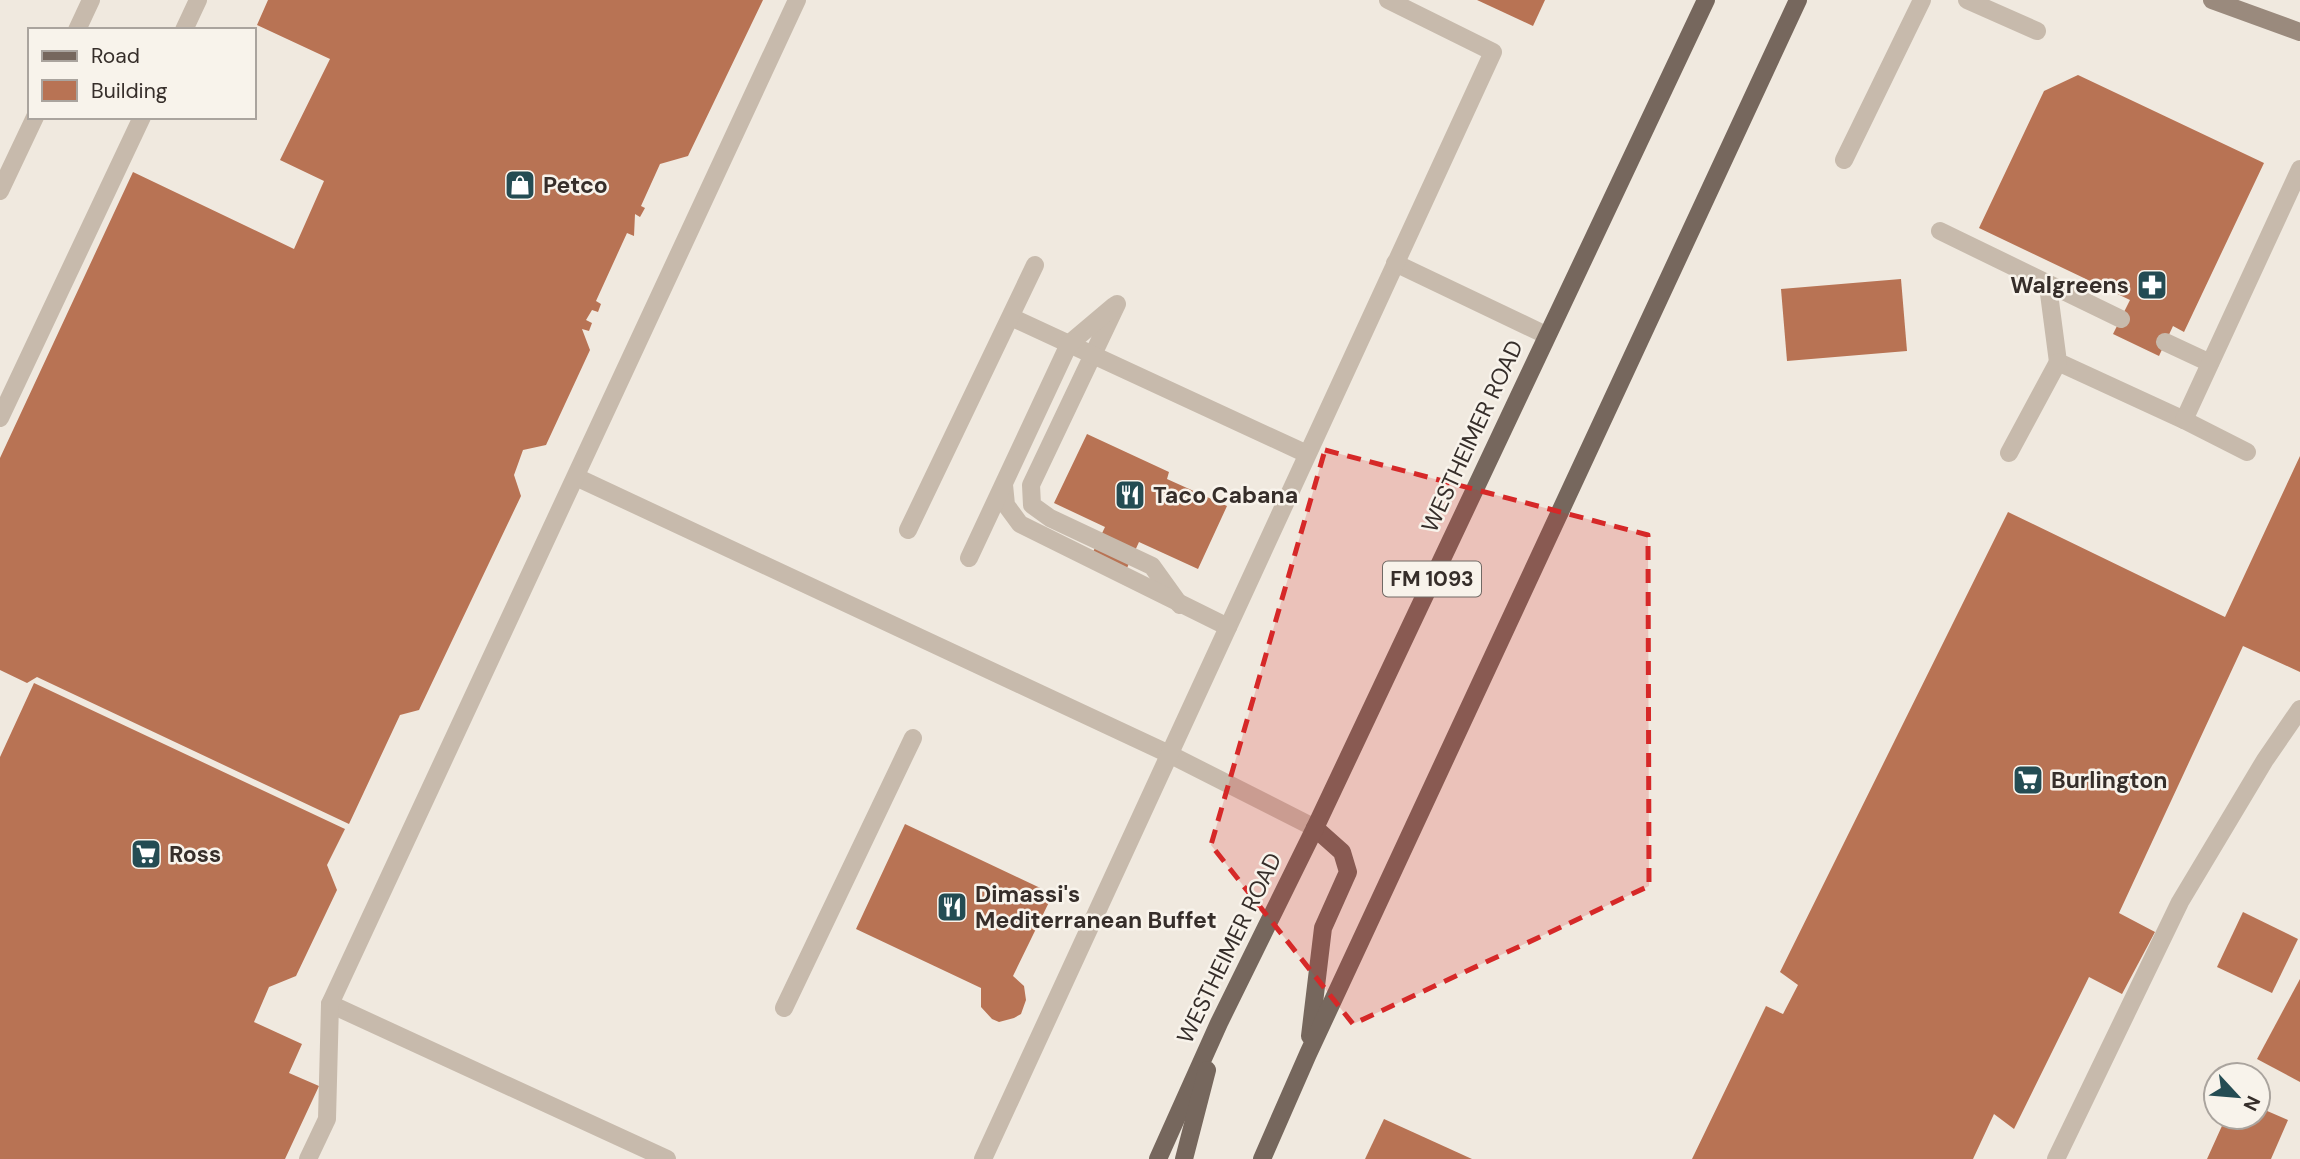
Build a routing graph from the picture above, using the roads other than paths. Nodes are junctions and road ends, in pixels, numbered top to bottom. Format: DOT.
graph roads {
  1 [pos="91,0"];
  2 [pos="198,0"];
  3 [pos="797,0"];
  4 [pos="1388,0"];
  5 [pos="1706,0"];
  6 [pos="1798,0"];
  7 [pos="1923,0"];
  8 [pos="1967,0"];
  9 [pos="2212,0"];
  10 [pos="78,28"];
  11 [pos="185,28"];
  12 [pos="2037,32"];
  13 [pos="2300,33"];
  14 [pos="34,119"];
  15 [pos="141,119"];
  16 [pos="1844,160"];
  17 [pos="2300,169"];
  18 [pos="0,191"];
  19 [pos="1940,231"];
  20 [pos="1395,263"];
  21 [pos="1035,265"];
  22 [pos="2048,286"];
  23 [pos="1011,317"];
  24 [pos="2121,319"];
  25 [pos="1546,335"];
  26 [pos="2165,342"];
  27 [pos="1069,344"];
  28 [pos="1094,356"];
  29 [pos="2058,362"];
  30 [pos="2210,363"];
  31 [pos="0,418"];
  32 [pos="2184,420"];
  33 [pos="2247,452"];
  34 [pos="2009,453"];
  35 [pos="1307,454"];
  36 [pos="576,477"];
  37 [pos="1005,481"];
  38 [pos="908,530"];
  39 [pos="969,558"];
  40 [pos="1180,606"];
  41 [pos="1228,627"];
  42 [pos="2300,709"];
  43 [pos="914,738"];
  44 [pos="1169,754"];
  45 [pos="1315,828"];
  46 [pos="331,1004"];
  47 [pos="784,1008"];
  48 [pos="1219,1023"];
  49 [pos="1308,1054"];
  50 [pos="308,1159"];
  51 [pos="667,1159"];
  52 [pos="983,1159"];
  53 [pos="1158,1159"];
  54 [pos="1184,1159"];
  55 [pos="1262,1159"];
  56 [pos="2056,1159"];
  1 -- 10 [label="lane"];
  2 -- 11 [label="lane"];
  3 -- 36 [label="lane"];
  4 -- 20 [label="lane"];
  5 -- 25 [label="main road, WESTHEIMER ROAD / FM 1093"];
  6 -- 49 [label="main road"];
  7 -- 16 [label="lane"];
  8 -- 12 [label="lane"];
  9 -- 13 [label="main road"];
  14 -- 18 [label="lane"];
  15 -- 31 [label="lane"];
  17 -- 30 [label="lane"];
  19 -- 22 [label="lane"];
  20 -- 25 [label="lane"];
  20 -- 35 [label="lane"];
  21 -- 23 [label="lane"];
  22 -- 24 [label="lane"];
  22 -- 29 [label="lane"];
  23 -- 27 [label="lane"];
  23 -- 38 [label="lane"];
  25 -- 45 [label="main road, WESTHEIMER ROAD / FM 1093"];
  26 -- 30 [label="lane"];
  27 -- 28 [label="lane"];
  27 -- 28 [label="lane"];
  27 -- 37 [label="lane"];
  28 -- 35 [label="lane"];
  28 -- 40 [label="lane"];
  29 -- 32 [label="lane"];
  29 -- 34 [label="lane"];
  30 -- 32 [label="lane"];
  32 -- 33 [label="lane"];
  35 -- 41 [label="lane"];
  36 -- 44 [label="lane"];
  36 -- 46 [label="lane"];
  37 -- 39 [label="lane"];
  37 -- 40 [label="lane"];
  40 -- 41 [label="lane"];
  41 -- 44 [label="lane"];
  42 -- 56 [label="lane"];
  43 -- 47 [label="lane"];
  44 -- 45 [label="lane"];
  44 -- 52 [label="lane"];
  45 -- 48 [label="main road, WESTHEIMER ROAD / FM 1093"];
  45 -- 49 [label="main road"];
  46 -- 50 [label="lane"];
  46 -- 51 [label="lane"];
  48 -- 53 [label="main road, WESTHEIMER ROAD / FM 1093"];
  48 -- 54 [label="main road"];
  49 -- 55 [label="main road"];
}
